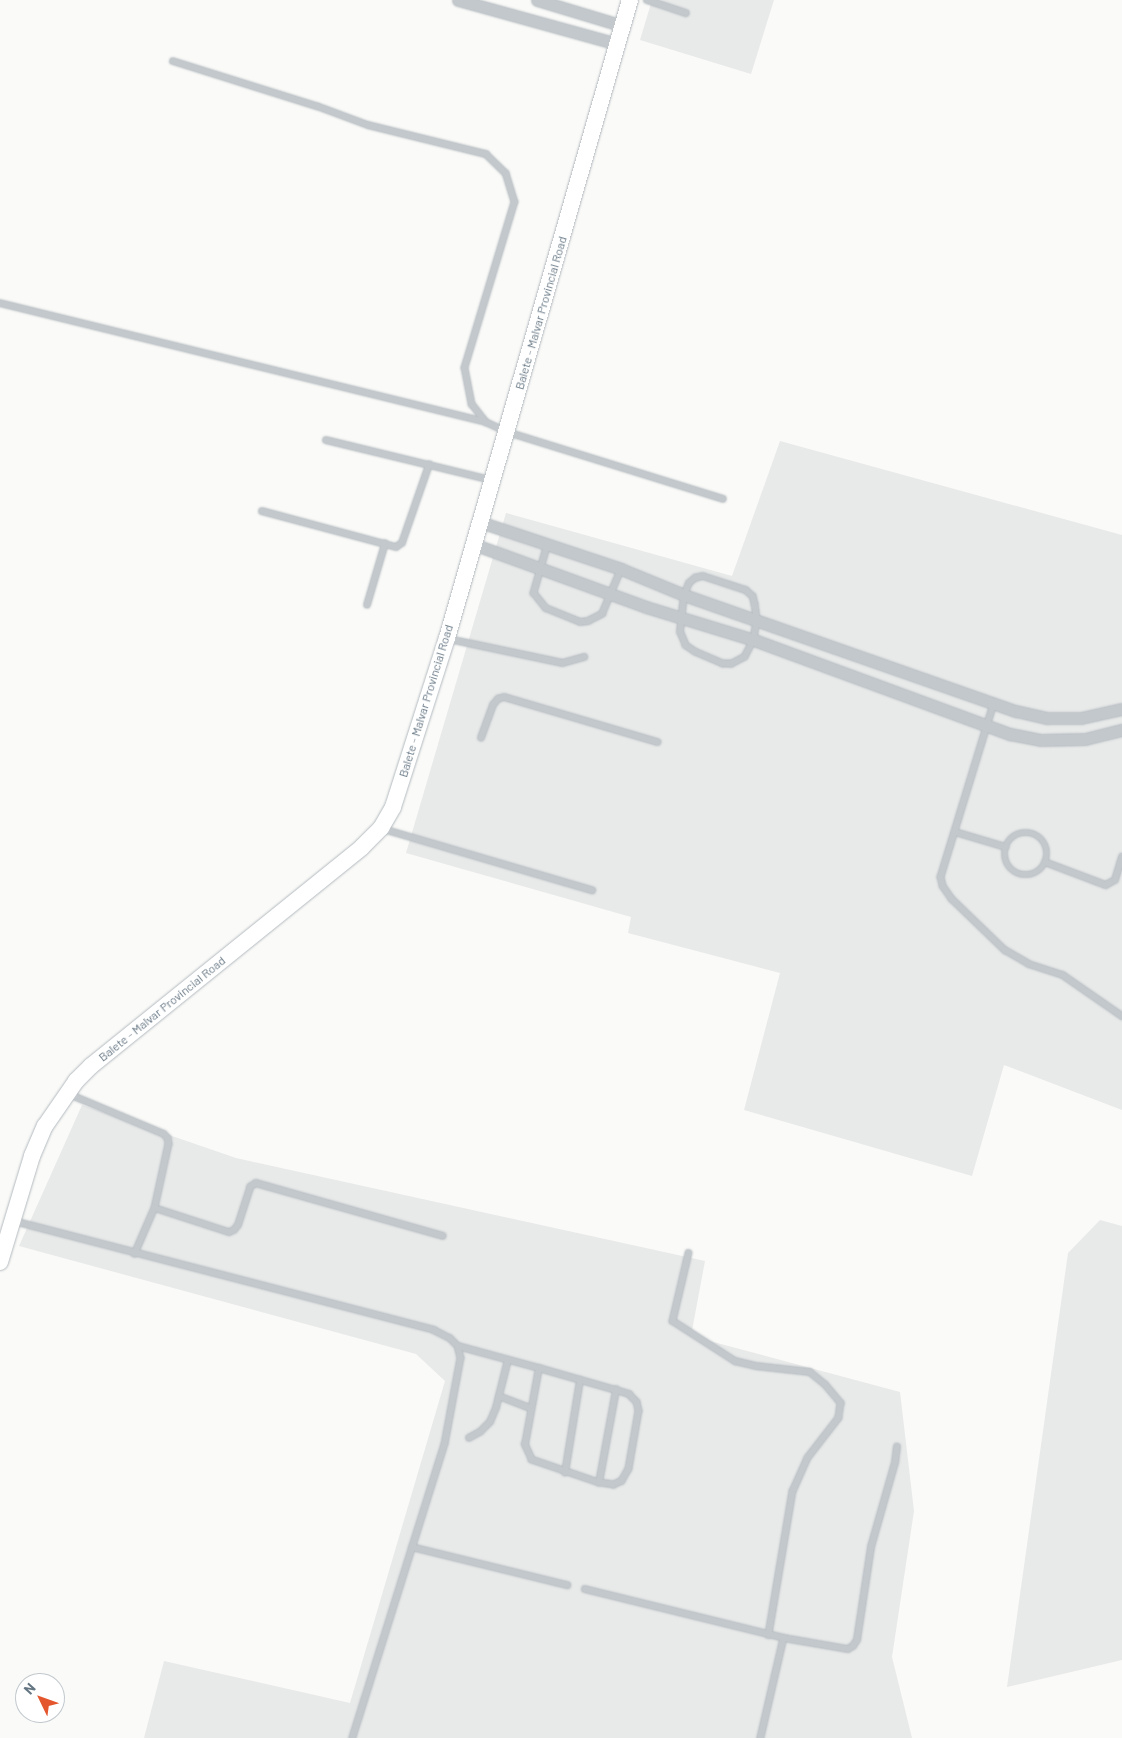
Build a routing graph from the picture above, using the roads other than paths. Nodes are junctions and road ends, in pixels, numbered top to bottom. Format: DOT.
graph roads {
  1 [pos="458,0"];
  2 [pos="537,0"];
  3 [pos="630,0"];
  4 [pos="647,0"];
  5 [pos="686,12"];
  6 [pos="622,26"];
  7 [pos="618,44"];
  8 [pos="173,61"];
  9 [pos="0,303"];
  10 [pos="486,422"];
  11 [pos="507,432"];
  12 [pos="326,440"];
  13 [pos="429,465"];
  14 [pos="491,480"];
  15 [pos="723,499"];
  16 [pos="262,511"];
  17 [pos="480,522"];
  18 [pos="385,544"];
  19 [pos="473,544"];
  20 [pos="548,544"];
  21 [pos="540,569"];
  22 [pos="621,569"];
  23 [pos="611,594"];
  24 [pos="684,595"];
  25 [pos="366,605"];
  26 [pos="682,618"];
  27 [pos="757,619"];
  28 [pos="447,638"];
  29 [pos="754,640"];
  30 [pos="584,658"];
  31 [pos="994,704"];
  32 [pos="1122,709"];
  33 [pos="988,726"];
  34 [pos="1122,730"];
  35 [pos="481,738"];
  36 [pos="658,742"];
  37 [pos="381,828"];
  38 [pos="955,832"];
  39 [pos="1006,847"];
  40 [pos="1122,857"];
  41 [pos="1045,862"];
  42 [pos="592,890"];
  43 [pos="1122,1016"];
  44 [pos="67,1093"];
  45 [pos="155,1208"];
  46 [pos="14,1221"];
  47 [pos="442,1236"];
  48 [pos="689,1253"];
  49 [pos="135,1254"];
  50 [pos="0,1262"];
  51 [pos="458,1346"];
  52 [pos="508,1360"];
  53 [pos="539,1368"];
  54 [pos="580,1380"];
  55 [pos="616,1390"];
  56 [pos="499,1396"];
  57 [pos="531,1408"];
  58 [pos="469,1438"];
  59 [pos="897,1447"];
  60 [pos="565,1472"];
  61 [pos="599,1483"];
  62 [pos="412,1547"];
  63 [pos="567,1585"];
  64 [pos="585,1590"];
  65 [pos="769,1635"];
  66 [pos="784,1638"];
  67 [pos="353,1738"];
  68 [pos="761,1738"];
  1 -- 7 [label="street"];
  2 -- 6 [label="street"];
  3 -- 6 [label="main road, Balete - Malvar Provincial Road"];
  4 -- 5 [label="lane"];
  6 -- 7 [label="main road, Balete - Malvar Provincial Road"];
  7 -- 11 [label="main road, Balete - Malvar Provincial Road"];
  8 -- 10 [label="lane"];
  9 -- 10 [label="lane"];
  10 -- 11 [label="lane"];
  11 -- 14 [label="main road, Balete - Malvar Provincial Road"];
  11 -- 15 [label="lane"];
  12 -- 13 [label="lane"];
  13 -- 14 [label="lane"];
  13 -- 18 [label="lane"];
  14 -- 17 [label="main road, Balete - Malvar Provincial Road"];
  16 -- 18 [label="lane"];
  17 -- 19 [label="main road, Balete - Malvar Provincial Road"];
  17 -- 20 [label="street"];
  18 -- 25 [label="lane"];
  19 -- 21 [label="street"];
  19 -- 28 [label="main road, Balete - Malvar Provincial Road"];
  20 -- 21 [label="lane"];
  20 -- 22 [label="street"];
  21 -- 23 [label="street"];
  21 -- 23 [label="lane"];
  22 -- 23 [label="lane"];
  22 -- 24 [label="street"];
  23 -- 26 [label="street"];
  24 -- 26 [label="lane"];
  24 -- 27 [label="street"];
  24 -- 27 [label="lane"];
  26 -- 29 [label="street"];
  26 -- 29 [label="lane"];
  27 -- 29 [label="lane"];
  27 -- 31 [label="street"];
  28 -- 30 [label="lane"];
  28 -- 37 [label="main road, Balete - Malvar Provincial Road"];
  29 -- 33 [label="street"];
  31 -- 32 [label="street"];
  31 -- 33 [label="lane"];
  33 -- 34 [label="street"];
  33 -- 38 [label="lane"];
  35 -- 36 [label="lane"];
  37 -- 42 [label="lane"];
  37 -- 44 [label="main road, Balete - Malvar Provincial Road"];
  38 -- 39 [label="lane"];
  38 -- 43 [label="lane"];
  39 -- 41 [label="lane"];
  39 -- 41 [label="lane"];
  40 -- 41 [label="lane"];
  44 -- 45 [label="lane"];
  44 -- 46 [label="main road, Balete - Malvar Provincial Road"];
  45 -- 47 [label="lane"];
  45 -- 49 [label="lane"];
  46 -- 49 [label="lane"];
  46 -- 50 [label="main road, Balete - Malvar Provincial Road"];
  48 -- 65 [label="lane"];
  49 -- 51 [label="lane"];
  51 -- 52 [label="lane"];
  51 -- 62 [label="lane"];
  52 -- 53 [label="lane"];
  52 -- 56 [label="lane"];
  53 -- 54 [label="lane"];
  53 -- 57 [label="lane"];
  54 -- 55 [label="lane"];
  54 -- 60 [label="lane"];
  55 -- 61 [label="lane"];
  55 -- 61 [label="lane"];
  56 -- 57 [label="lane"];
  56 -- 58 [label="lane"];
  57 -- 60 [label="lane"];
  59 -- 66 [label="lane"];
  60 -- 61 [label="lane"];
  62 -- 63 [label="lane"];
  62 -- 67 [label="lane"];
  64 -- 65 [label="lane"];
  65 -- 66 [label="lane"];
  66 -- 68 [label="lane"];
}
